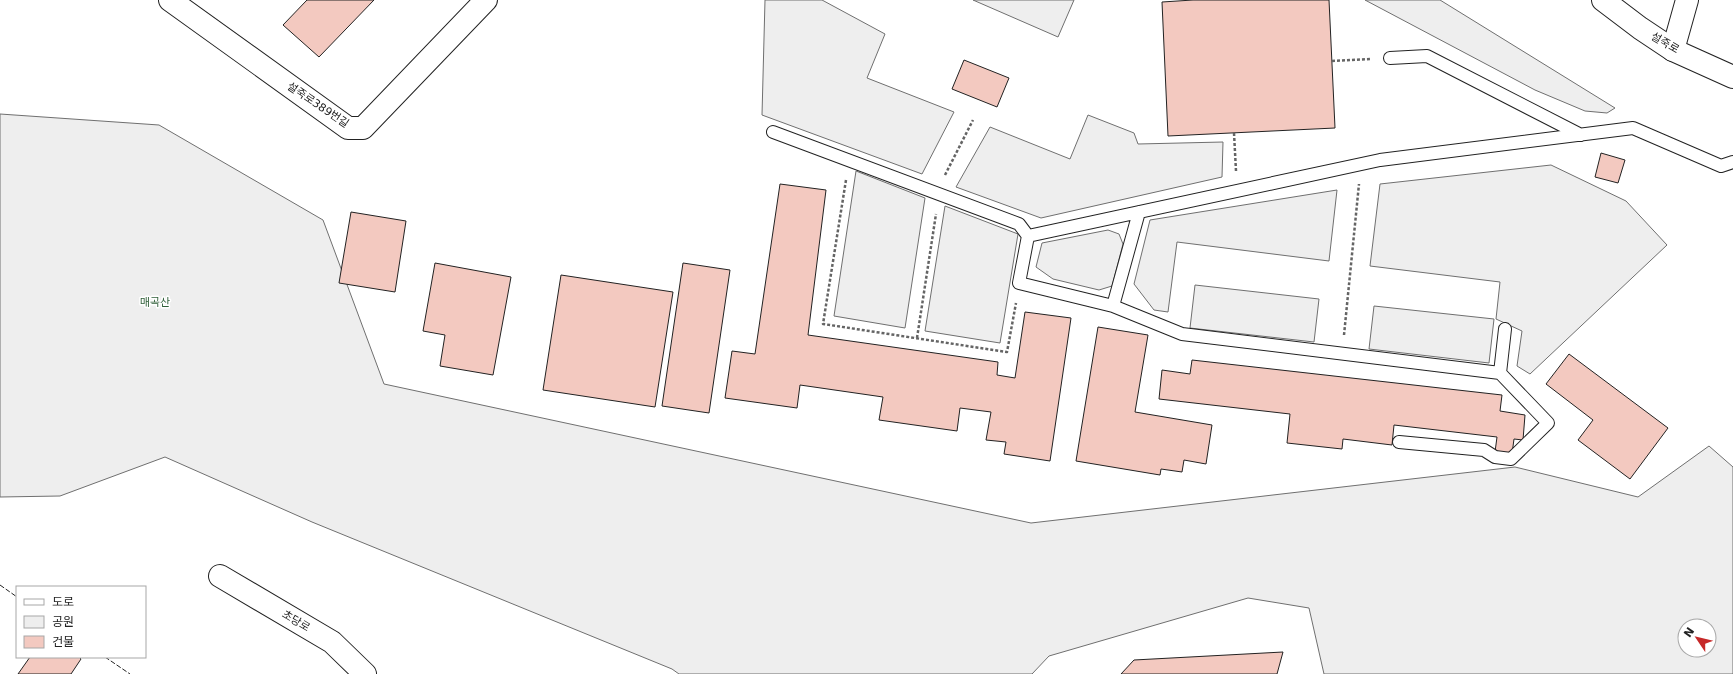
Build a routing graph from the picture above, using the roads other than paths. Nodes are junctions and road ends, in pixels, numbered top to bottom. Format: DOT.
graph roads {
  1 [pos="170,0"];
  2 [pos="486,0"];
  3 [pos="1603,0"];
  4 [pos="1687,0"];
  5 [pos="1673,50"];
  6 [pos="1390,58"];
  7 [pos="1733,77"];
  8 [pos="773,132"];
  9 [pos="1582,135"];
  10 [pos="1733,162"];
  11 [pos="1139,212"];
  12 [pos="1028,236"];
  13 [pos="1113,306"];
  14 [pos="1505,329"];
  15 [pos="1500,373"];
  16 [pos="1399,442"];
  17 [pos="220,576"];
  18 [pos="365,674"];
  1 -- 2 [label="street, 설죽로389번길"];
  3 -- 5 [label="street, 설죽로"];
  4 -- 5 [label="street"];
  5 -- 7 [label="street, 설죽로"];
  6 -- 9 [label="lane"];
  8 -- 12 [label="lane"];
  9 -- 10 [label="lane"];
  9 -- 11 [label="lane"];
  11 -- 12 [label="lane"];
  11 -- 13 [label="lane"];
  12 -- 13 [label="lane"];
  13 -- 15 [label="lane"];
  14 -- 15 [label="lane"];
  15 -- 16 [label="lane"];
  17 -- 18 [label="street, 초당로"];
}
